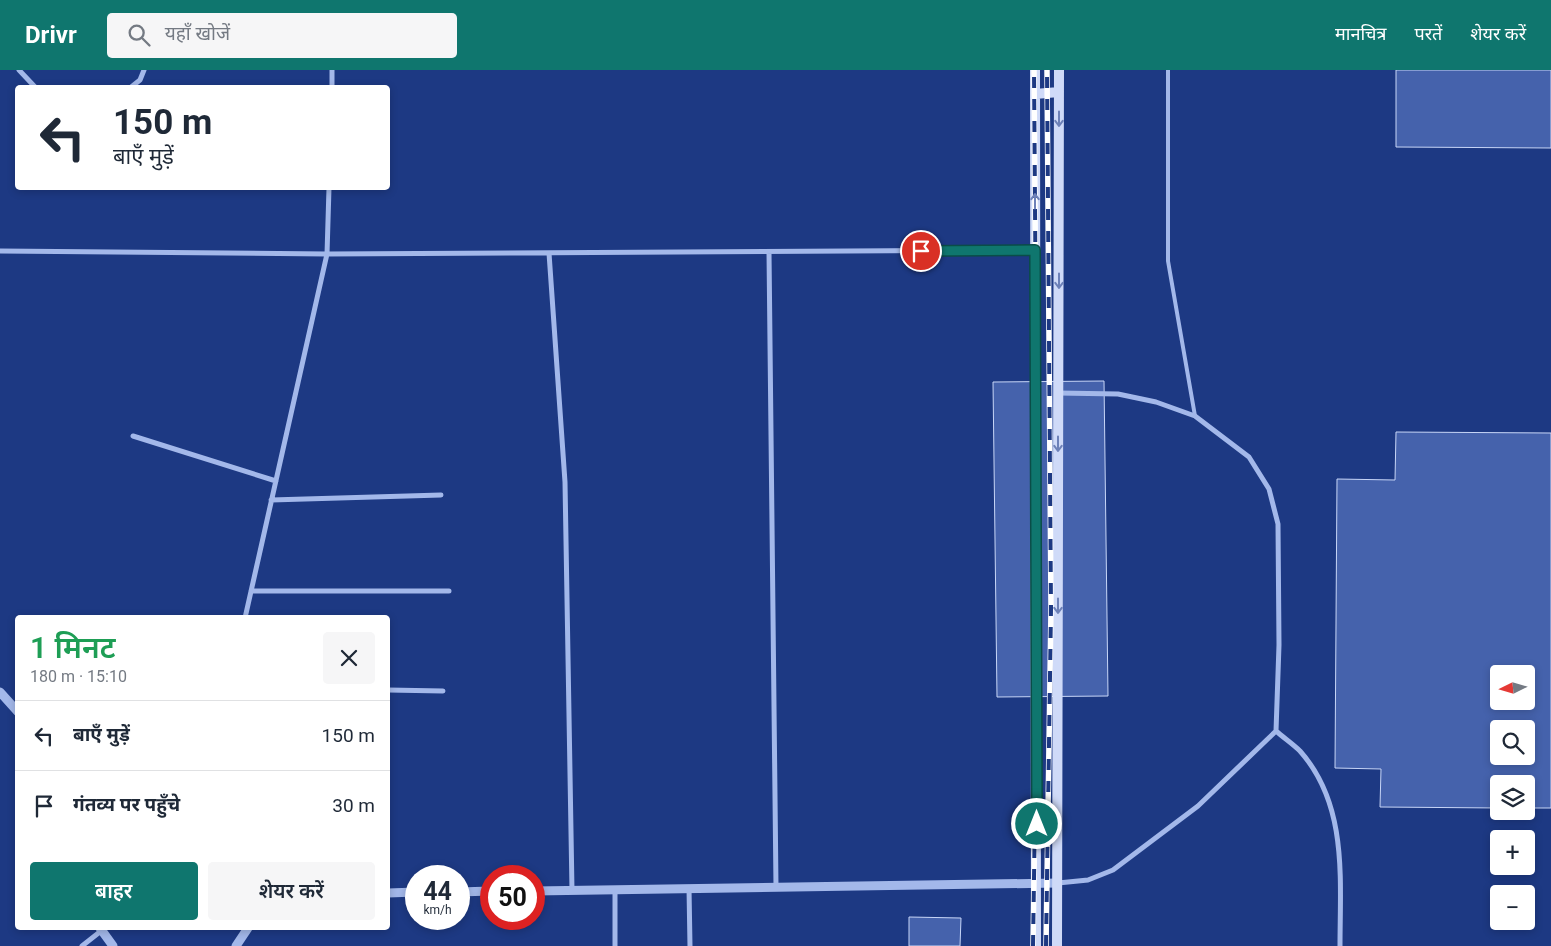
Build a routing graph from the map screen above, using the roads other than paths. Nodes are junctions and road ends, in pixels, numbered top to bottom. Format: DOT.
graph roads {
  1 [pos="19,70"];
  2 [pos="144,70"];
  3 [pos="332,70"];
  4 [pos="1035,70"];
  5 [pos="1059,70"];
  6 [pos="1168,70"];
  7 [pos="33,85"];
  8 [pos="134,85"];
  9 [pos="332,85"];
  10 [pos="1059,92"];
  11 [pos="1035,94"];
  12 [pos="329,190"];
  13 [pos="1035,250"];
  14 [pos="0,251"];
  15 [pos="769,252"];
  16 [pos="549,253"];
  17 [pos="327,254"];
  18 [pos="1058,393"];
  19 [pos="1195,416"];
  20 [pos="133,436"];
  21 [pos="276,481"];
  22 [pos="441,495"];
  23 [pos="272,500"];
  24 [pos="450,591"];
  25 [pos="251,592"];
  26 [pos="246,615"];
  27 [pos="390,690"];
  28 [pos="443,690"];
  29 [pos="0,692"];
  30 [pos="15,709"];
  31 [pos="1276,731"];
  32 [pos="1037,883"];
  33 [pos="1058,883"];
  34 [pos="776,887"];
  35 [pos="688,888"];
  36 [pos="615,889"];
  37 [pos="545,890"];
  38 [pos="572,890"];
  39 [pos="405,892"];
  40 [pos="390,893"];
  41 [pos="99,930"];
  42 [pos="101,930"];
  43 [pos="247,930"];
  44 [pos="82,946"];
  45 [pos="113,946"];
  46 [pos="236,946"];
  47 [pos="615,946"];
  48 [pos="690,946"];
  49 [pos="1036,946"];
  50 [pos="1057,946"];
  51 [pos="1340,946"];
  1 -- 7 [label="street"];
  2 -- 8 [label="street"];
  3 -- 9 [label="street"];
  4 -- 11 [label="main road"];
  5 -- 10 [label="main road"];
  6 -- 19 [label="lane"];
  10 -- 11 [label="main road"];
  10 -- 18 [label="main road, one-way"];
  13 -- 11 [label="main road, one-way"];
  12 -- 17 [label="street"];
  13 -- 15 [label="street"];
  13 -- 32 [label="main road"];
  14 -- 17 [label="street"];
  15 -- 16 [label="street"];
  15 -- 34 [label="street"];
  16 -- 17 [label="street"];
  16 -- 38 [label="street"];
  17 -- 21 [label="street"];
  18 -- 19 [label="street"];
  18 -- 33 [label="main road, one-way"];
  19 -- 31 [label="street"];
  20 -- 21 [label="street"];
  21 -- 23 [label="street"];
  22 -- 23 [label="street"];
  23 -- 25 [label="street"];
  24 -- 25 [label="street"];
  25 -- 26 [label="street"];
  27 -- 28 [label="street"];
  29 -- 30 [label="street"];
  31 -- 33 [label="street"];
  31 -- 51 [label="street"];
  32 -- 33 [label="street"];
  32 -- 34 [label="street"];
  32 -- 49 [label="main road"];
  33 -- 50 [label="main road"];
  34 -- 35 [label="street"];
  35 -- 36 [label="street"];
  35 -- 48 [label="street"];
  36 -- 38 [label="street"];
  36 -- 47 [label="street"];
  37 -- 38 [label="street"];
  39 -- 40 [label="street"];
  41 -- 44 [label="street"];
  42 -- 45 [label="street"];
  43 -- 46 [label="street"];
}
